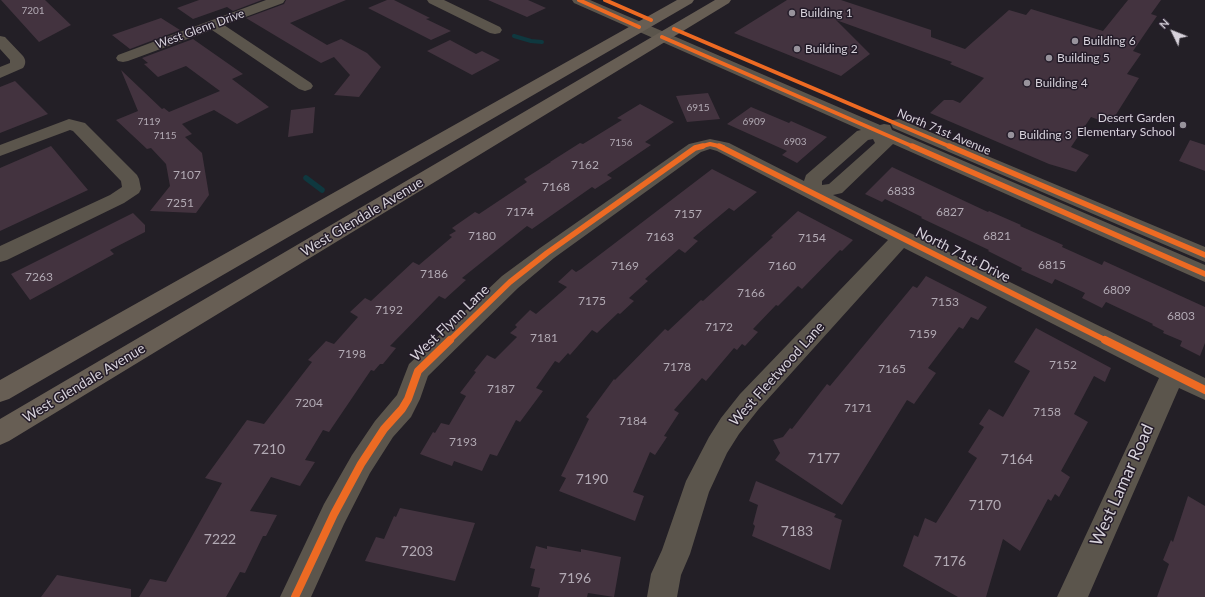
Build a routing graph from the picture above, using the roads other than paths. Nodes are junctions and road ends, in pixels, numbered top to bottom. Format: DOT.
graph roads {
  1 [pos="278,0"];
  2 [pos="434,0"];
  3 [pos="579,0"];
  4 [pos="605,0"];
  5 [pos="687,0"];
  6 [pos="724,0"];
  7 [pos="645,23"];
  8 [pos="213,24"];
  9 [pos="495,30"];
  10 [pos="668,33"];
  11 [pos="0,40"];
  12 [pos="123,58"];
  13 [pos="0,73"];
  14 [pos="305,86"];
  15 [pos="886,127"];
  16 [pos="710,144"];
  17 [pos="0,151"];
  18 [pos="813,193"];
  19 [pos="901,238"];
  20 [pos="0,255"];
  21 [pos="1205,255"];
  22 [pos="1205,274"];
  23 [pos="1173,374"];
  24 [pos="1205,390"];
  25 [pos="0,392"];
  26 [pos="0,433"];
  27 [pos="295,597"];
  28 [pos="662,597"];
  29 [pos="1072,597"];
  1 -- 8 [label="street, West Glenn Drive"];
  2 -- 9 [label="street"];
  3 -- 7 [label="street, North 71st Avenue"];
  4 -- 7 [label="street, North 71st Avenue"];
  5 -- 7 [label="main road, West Glendale Avenue"];
  6 -- 10 [label="main road, West Glendale Avenue"];
  7 -- 10 [label="street, North 71st Avenue"];
  7 -- 25 [label="main road, West Glendale Avenue"];
  8 -- 12 [label="street, West Glenn Drive"];
  8 -- 14 [label="street"];
  10 -- 15 [label="street, North 71st Avenue"];
  10 -- 26 [label="main road, West Glendale Avenue"];
  11 -- 13 [label="street"];
  15 -- 18 [label="street"];
  15 -- 21 [label="street, North 71st Avenue"];
  15 -- 22 [label="street, North 71st Avenue"];
  16 -- 18 [label="street, North 71st Drive"];
  16 -- 27 [label="street, West Flynn Lane"];
  17 -- 20 [label="street"];
  18 -- 19 [label="street, North 71st Drive"];
  19 -- 23 [label="street, North 71st Drive"];
  19 -- 28 [label="street, West Fleetwood Lane"];
  23 -- 24 [label="street, North 71st Drive"];
  23 -- 29 [label="street, West Lamar Road"];
}
